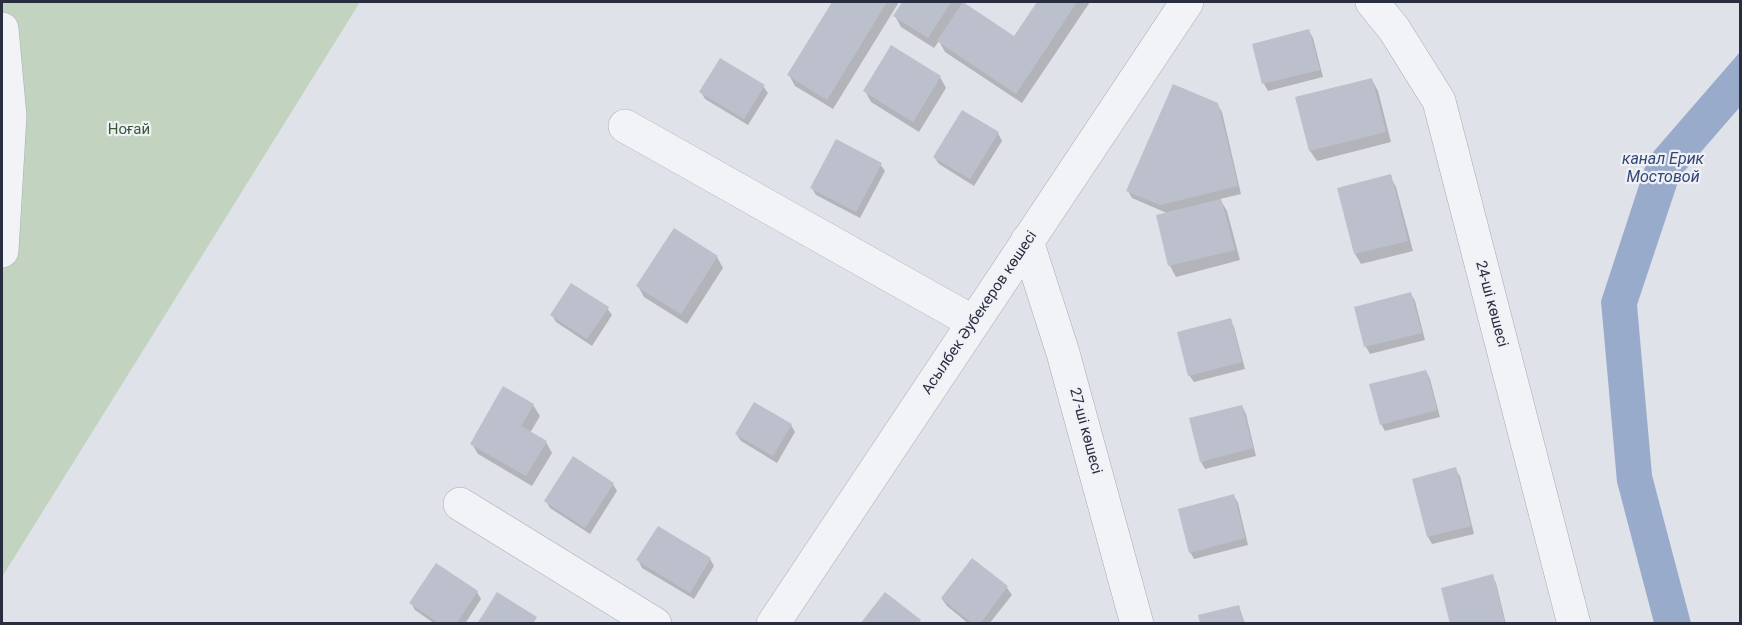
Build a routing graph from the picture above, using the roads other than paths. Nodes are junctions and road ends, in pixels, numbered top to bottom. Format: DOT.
graph roads {
  1 [pos="1186,2"];
  2 [pos="1372,2"];
  3 [pos="2,30"];
  4 [pos="625,126"];
  5 [pos="1028,241"];
  6 [pos="2,251"];
  7 [pos="973,322"];
  8 [pos="460,504"];
  9 [pos="655,624"];
  10 [pos="772,624"];
  11 [pos="1137,624"];
  12 [pos="1574,624"];
  1 -- 5 [label="street, Асылбек Әубекеров көшесі"];
  2 -- 12 [label="street, 24-ші көшесі"];
  3 -- 6 [label="street"];
  4 -- 7 [label="street"];
  5 -- 7 [label="street, Асылбек Әубекеров көшесі"];
  5 -- 11 [label="street, 27-ші көшесі"];
  7 -- 10 [label="street, Асылбек Әубекеров көшесі"];
  8 -- 9 [label="street"];
}
